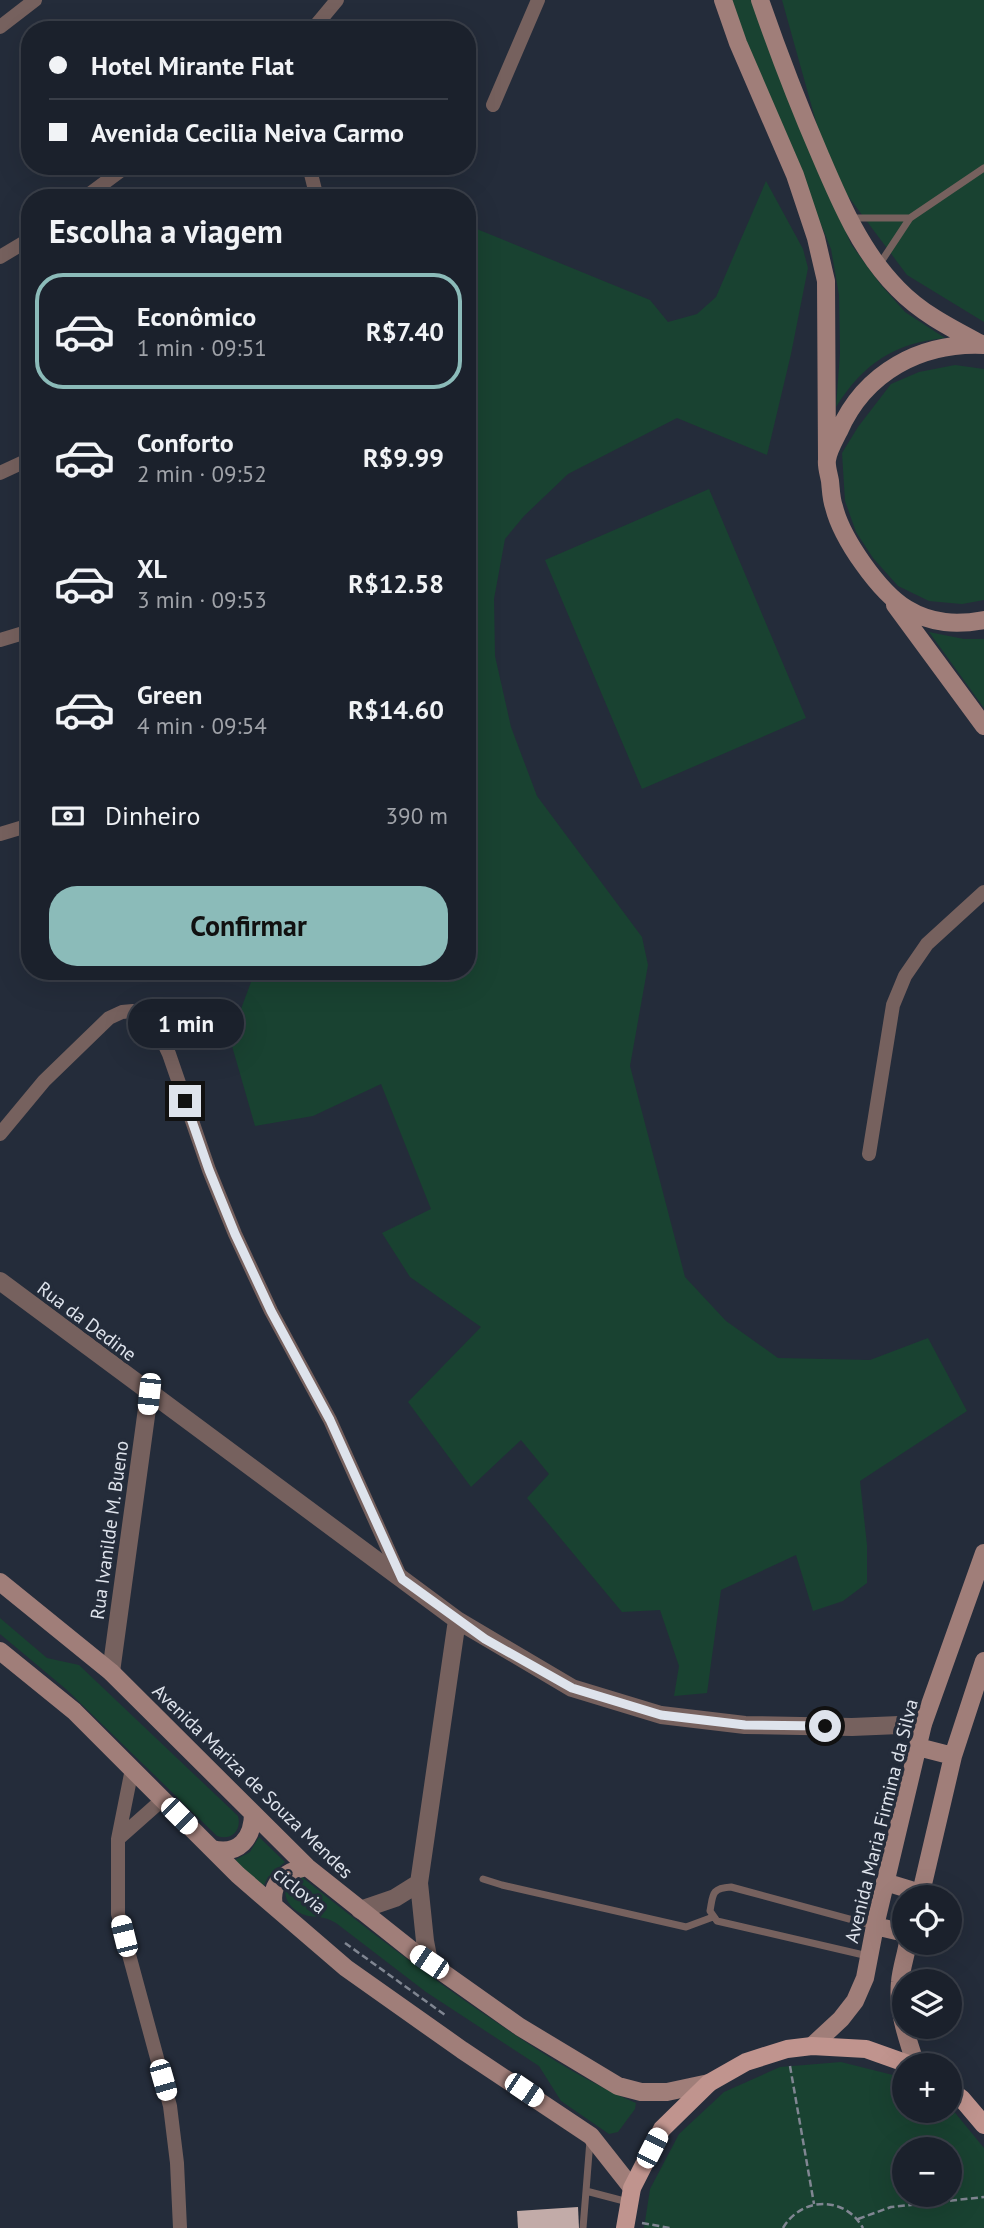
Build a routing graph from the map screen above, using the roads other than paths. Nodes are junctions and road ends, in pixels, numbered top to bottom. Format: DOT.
graph roads {
  1 [pos="337,0"];
  2 [pos="538,0"];
  3 [pos="723,0"];
  4 [pos="760,0"];
  5 [pos="31,1"];
  6 [pos="320,21"];
  7 [pos="0,27"];
  8 [pos="493,105"];
  9 [pos="984,168"];
  10 [pos="115,175"];
  11 [pos="96,189"];
  12 [pos="848,218"];
  13 [pos="910,218"];
  14 [pos="21,244"];
  15 [pos="0,257"];
  16 [pos="879,265"];
  17 [pos="983,345"];
  18 [pos="827,460"];
  19 [pos="21,464"];
  20 [pos="0,473"];
  21 [pos="883,589"];
  22 [pos="984,620"];
  23 [pos="21,634"];
  24 [pos="0,640"];
  25 [pos="984,726"];
  26 [pos="21,827"];
  27 [pos="0,834"];
  28 [pos="984,892"];
  29 [pos="0,1134"];
  30 [pos="869,1154"];
  31 [pos="0,1281"];
  32 [pos="149,1394"];
  33 [pos="984,1553"];
  34 [pos="402,1579"];
  35 [pos="0,1582"];
  36 [pos="457,1620"];
  37 [pos="0,1651"];
  38 [pos="984,1661"];
  39 [pos="111,1672"];
  40 [pos="923,1724"];
  41 [pos="918,1747"];
  42 [pos="953,1756"];
  43 [pos="132,1769"];
  44 [pos="162,1800"];
  45 [pos="253,1813"];
  46 [pos="117,1839"];
  47 [pos="212,1849"];
  48 [pos="307,1867"];
  49 [pos="483,1879"];
  50 [pos="886,1882"];
  51 [pos="419,1883"];
  52 [pos="894,1885"];
  53 [pos="922,1885"];
  54 [pos="274,1906"];
  55 [pos="360,1910"];
  56 [pos="713,1917"];
  57 [pos="875,1926"];
  58 [pos="892,1930"];
  59 [pos="905,1955"];
  60 [pos="869,1956"];
  61 [pos="429,1962"];
  62 [pos="812,2046"];
  63 [pos="911,2053"];
  64 [pos="892,2058"];
  65 [pos="709,2082"];
  66 [pos="962,2099"];
  67 [pos="984,2125"];
  68 [pos="591,2136"];
  69 [pos="586,2191"];
  70 [pos="628,2210"];
  71 [pos="180,2228"];
  72 [pos="583,2228"];
  1 -- 6 [label="street"];
  2 -- 8 [label="street"];
  3 -- 18 [label="main road"];
  4 -- 12 [label="main road"];
  5 -- 7 [label="street"];
  9 -- 13 [label="lane"];
  10 -- 11 [label="street"];
  12 -- 13 [label="lane"];
  12 -- 16 [label="main road"];
  13 -- 16 [label="lane"];
  14 -- 15 [label="street"];
  16 -- 17 [label="main road"];
  17 -- 18 [label="main road"];
  18 -- 21 [label="main road"];
  19 -- 20 [label="street"];
  21 -- 22 [label="main road"];
  21 -- 25 [label="main road"];
  23 -- 24 [label="street"];
  26 -- 27 [label="street"];
  28 -- 30 [label="street"];
  29 -- 34 [label="street"];
  31 -- 32 [label="street, Rua da Dedine"];
  32 -- 34 [label="street, Rua da Dedine"];
  32 -- 39 [label="street, Rua Ivanilde M. Bueno"];
  33 -- 40 [label="main road, Avenida Maria Firmina da Silva"];
  34 -- 36 [label="street, Rua da Dedine"];
  35 -- 39 [label="main road, Avenida Mariza de Souza Mendes"];
  36 -- 40 [label="street, Rua da Dedine"];
  36 -- 51 [label="street"];
  37 -- 43 [label="main road"];
  38 -- 42 [label="main road"];
  39 -- 45 [label="main road, Avenida Mariza de Souza Mendes"];
  40 -- 41 [label="main road, Avenida Maria Firmina da Silva"];
  41 -- 42 [label="main road"];
  41 -- 50 [label="main road, Avenida Maria Firmina da Silva"];
  42 -- 53 [label="main road"];
  43 -- 44 [label="main road"];
  43 -- 46 [label="street"];
  44 -- 46 [label="street"];
  44 -- 47 [label="main road"];
  45 -- 47 [label="main road"];
  45 -- 48 [label="main road, Avenida Mariza de Souza Mendes"];
  46 -- 71 [label="street"];
  47 -- 54 [label="main road"];
  48 -- 54 [label="main road"];
  48 -- 55 [label="main road, Avenida Mariza de Souza Mendes"];
  49 -- 56 [label="lane"];
  50 -- 52 [label="main road"];
  50 -- 57 [label="main road, Avenida Maria Firmina da Silva"];
  51 -- 55 [label="street"];
  51 -- 61 [label="street"];
  54 -- 68 [label="main road"];
  55 -- 61 [label="main road, Avenida Mariza de Souza Mendes"];
  56 -- 57 [label="lane"];
  56 -- 60 [label="lane"];
  57 -- 58 [label="main road"];
  57 -- 60 [label="main road, Avenida Maria Firmina da Silva"];
  59 -- 63 [label="main road"];
  60 -- 62 [label="main road, Avenida Maria Firmina da Silva"];
  61 -- 65 [label="main road, Avenida Mariza de Souza Mendes"];
  62 -- 64 [label="main road"];
  62 -- 65 [label="main road"];
  65 -- 70 [label="main road"];
  66 -- 67 [label="main road"];
  68 -- 69 [label="lane"];
  68 -- 70 [label="main road"];
  69 -- 70 [label="lane"];
  69 -- 72 [label="lane"];
}
